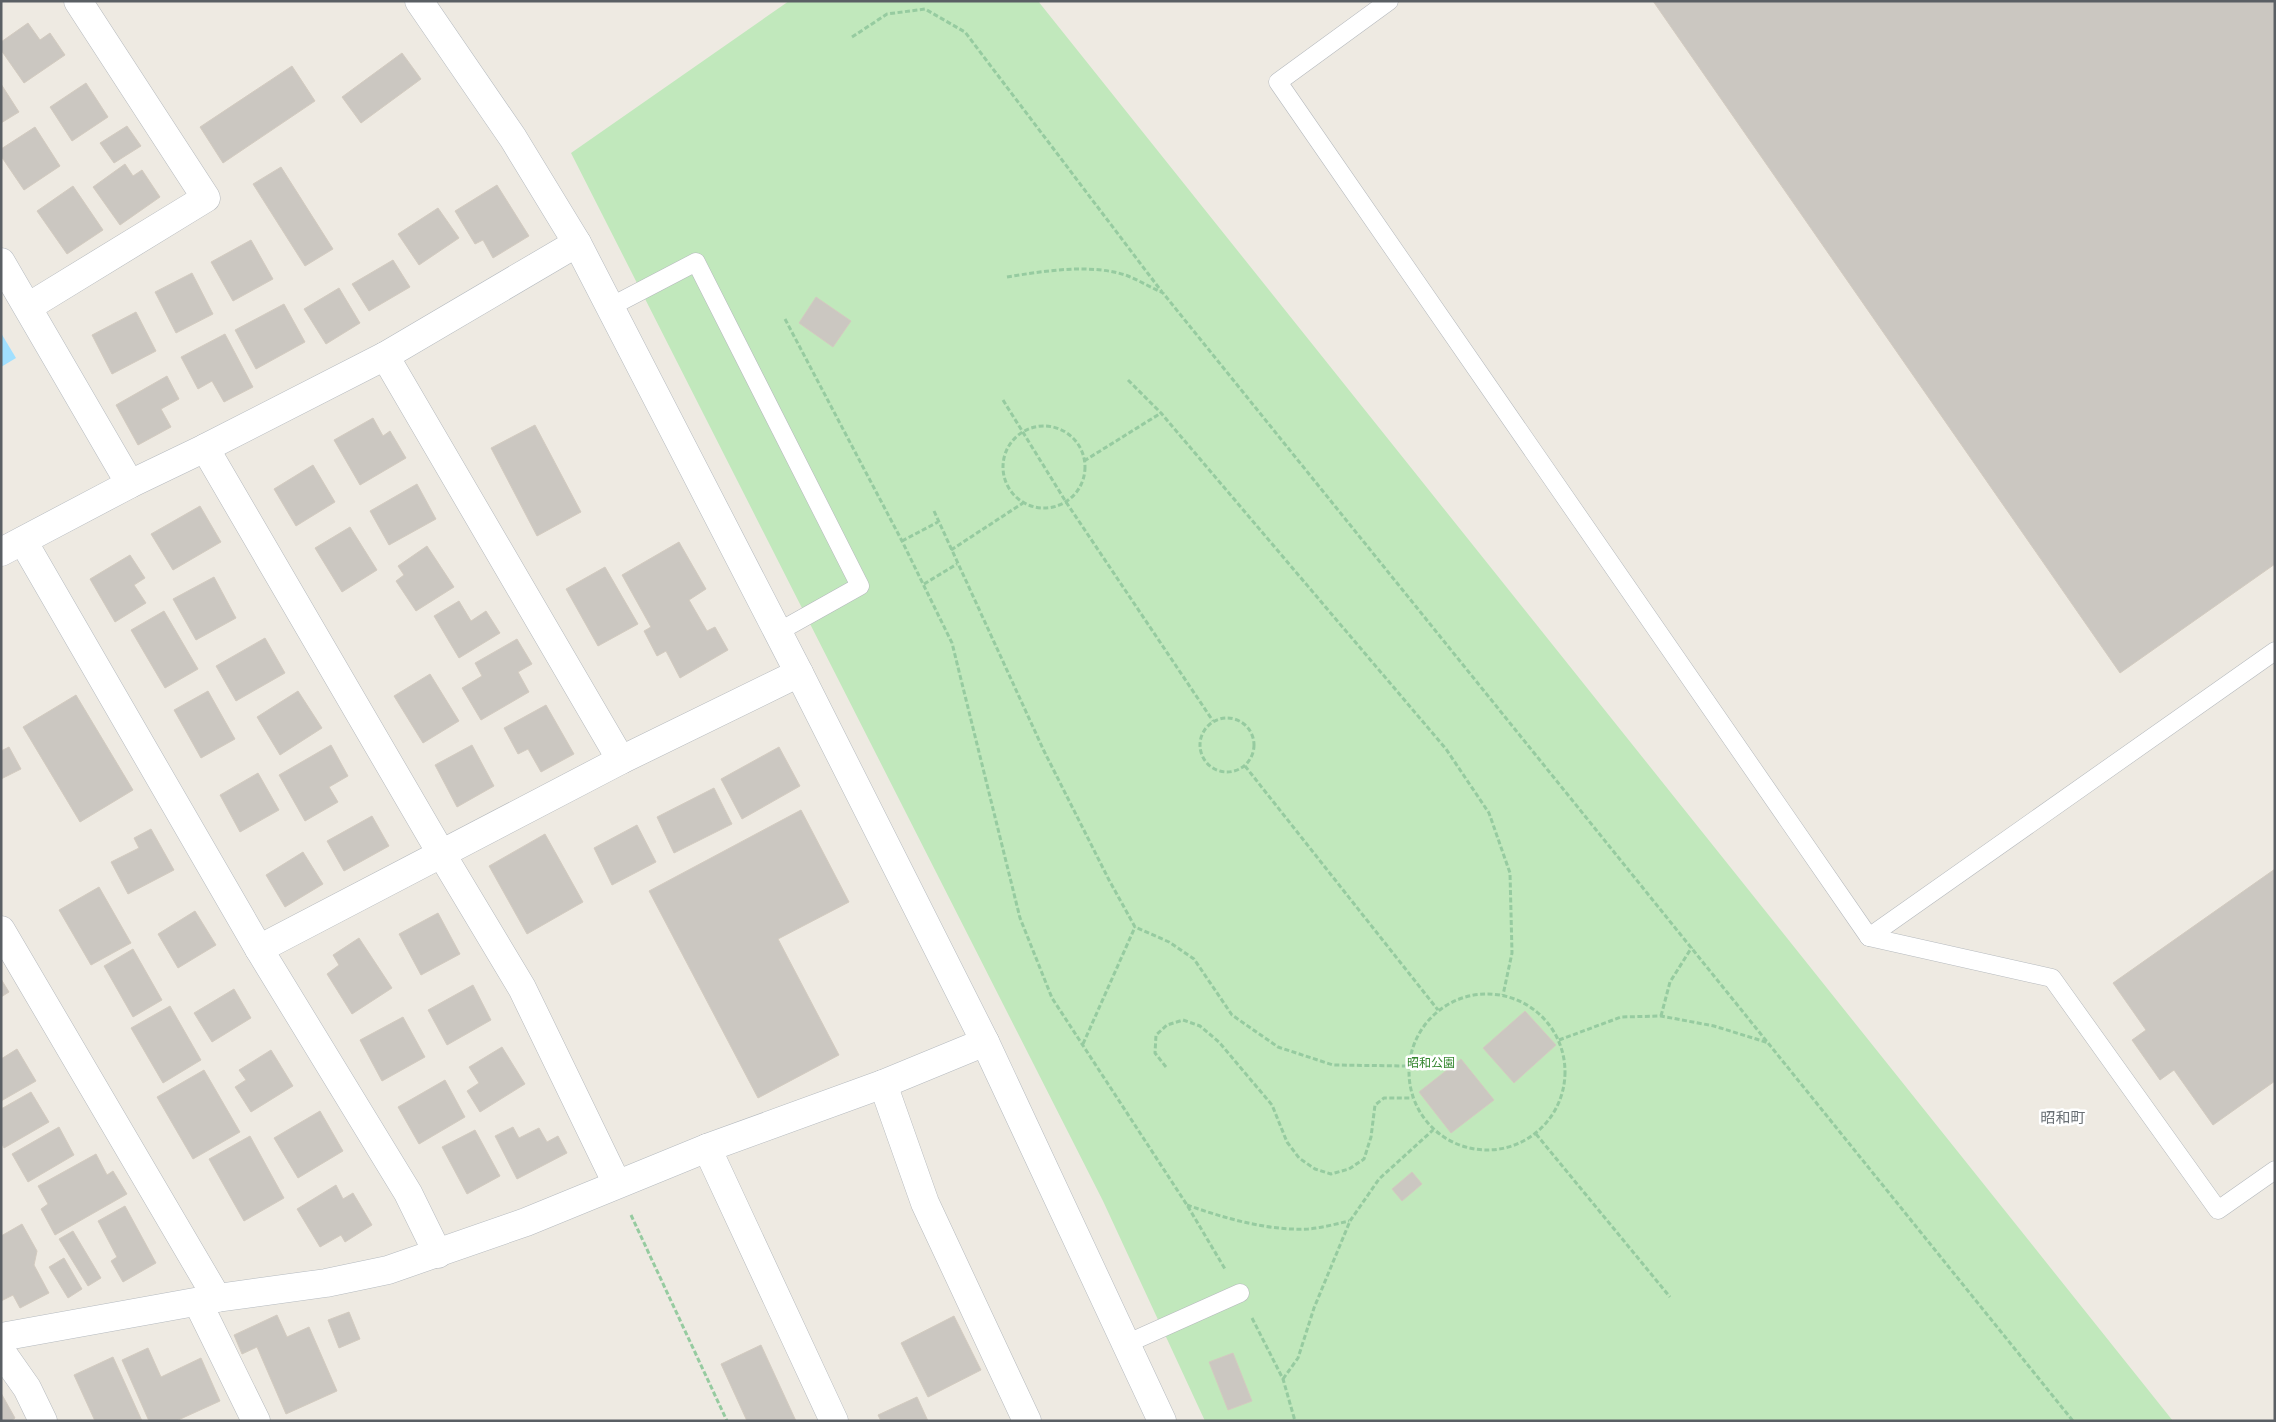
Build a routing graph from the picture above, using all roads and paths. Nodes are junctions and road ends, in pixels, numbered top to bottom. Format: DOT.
graph roads {
  1 [pos="78,1"];
  2 [pos="419,1"];
  3 [pos="1389,1"];
  4 [pos="852,37"];
  5 [pos="577,243"];
  6 [pos="1,262"];
  7 [pos="1008,277"];
  8 [pos="1163,293"];
  9 [pos="28,307"];
  10 [pos="610,307"];
  11 [pos="785,320"];
  12 [pos="385,356"];
  13 [pos="1128,380"];
  14 [pos="1004,400"];
  15 [pos="1160,413"];
  16 [pos="1023,431"];
  17 [pos="206,448"];
  18 [pos="1084,461"];
  19 [pos="130,484"];
  20 [pos="1066,502"];
  21 [pos="1023,503"];
  22 [pos="934,511"];
  23 [pos="938,522"];
  24 [pos="902,541"];
  25 [pos="12,546"];
  26 [pos="951,550"];
  27 [pos="958,564"];
  28 [pos="924,584"];
  29 [pos="778,632"];
  30 [pos="2275,651"];
  31 [pos="799,673"];
  32 [pos="1213,721"];
  33 [pos="621,760"];
  34 [pos="1245,766"];
  35 [pos="441,853"];
  36 [pos="1135,927"];
  37 [pos="1,930"];
  38 [pos="1868,937"];
  39 [pos="1692,947"];
  40 [pos="259,949"];
  41 [pos="1503,995"];
  42 [pos="1438,1010"];
  43 [pos="1661,1016"];
  44 [pos="1559,1040"];
  45 [pos="985,1042"];
  46 [pos="1770,1044"];
  47 [pos="1082,1045"];
  48 [pos="1408,1066"];
  49 [pos="1166,1067"];
  50 [pos="883,1084"];
  51 [pos="1412,1098"];
  52 [pos="1433,1130"];
  53 [pos="1536,1134"];
  54 [pos="707,1148"];
  55 [pos="2275,1170"];
  56 [pos="617,1184"];
  57 [pos="1187,1205"];
  58 [pos="1350,1221"];
  59 [pos="438,1254"];
  60 [pos="1240,1293"];
  61 [pos="1670,1297"];
  62 [pos="207,1301"];
  63 [pos="1,1337"];
  64 [pos="1126,1344"];
  65 [pos="1,1351"];
  66 [pos="1283,1379"];
  67 [pos="44,1421"];
  68 [pos="256,1421"];
  69 [pos="727,1421"];
  70 [pos="834,1421"];
  71 [pos="1027,1421"];
  72 [pos="1162,1421"];
  73 [pos="1296,1421"];
  74 [pos="2073,1421"];
  1 -- 9 [label="street"];
  2 -- 5 [label="street"];
  3 -- 38 [label="lane"];
  4 -- 8 [label="path"];
  5 -- 10 [label="street"];
  5 -- 12 [label="street"];
  6 -- 9 [label="street"];
  7 -- 8 [label="path"];
  8 -- 39 [label="path"];
  9 -- 19 [label="street"];
  10 -- 29 [label="street"];
  10 -- 29 [label="lane"];
  11 -- 24 [label="path"];
  12 -- 17 [label="street"];
  12 -- 33 [label="street"];
  13 -- 15 [label="path"];
  14 -- 16 [label="path"];
  15 -- 18 [label="path"];
  15 -- 41 [label="path"];
  16 -- 18 [label="path"];
  16 -- 20 [label="path"];
  16 -- 21 [label="path"];
  17 -- 19 [label="street"];
  17 -- 35 [label="street"];
  18 -- 20 [label="path"];
  19 -- 25 [label="street"];
  20 -- 21 [label="path"];
  20 -- 32 [label="path"];
  21 -- 26 [label="path"];
  22 -- 23 [label="path"];
  23 -- 24 [label="path"];
  23 -- 26 [label="path"];
  24 -- 28 [label="path"];
  25 -- 40 [label="street"];
  26 -- 27 [label="path"];
  27 -- 28 [label="path"];
  27 -- 36 [label="path"];
  28 -- 47 [label="path"];
  29 -- 31 [label="street"];
  30 -- 38 [label="lane"];
  31 -- 33 [label="street"];
  31 -- 45 [label="street"];
  32 -- 34 [label="path"];
  32 -- 34 [label="path"];
  33 -- 35 [label="street"];
  34 -- 42 [label="path"];
  35 -- 40 [label="street"];
  35 -- 56 [label="street"];
  36 -- 47 [label="path"];
  36 -- 48 [label="path"];
  37 -- 62 [label="street"];
  38 -- 55 [label="lane"];
  39 -- 43 [label="path"];
  39 -- 46 [label="path"];
  40 -- 59 [label="street"];
  41 -- 42 [label="path"];
  41 -- 44 [label="path"];
  42 -- 48 [label="path"];
  43 -- 44 [label="path"];
  43 -- 46 [label="path"];
  44 -- 53 [label="path"];
  45 -- 50 [label="street"];
  45 -- 64 [label="street"];
  46 -- 74 [label="path"];
  47 -- 57 [label="path"];
  48 -- 51 [label="path"];
  49 -- 51 [label="path"];
  50 -- 54 [label="street"];
  50 -- 71 [label="street"];
  51 -- 52 [label="path"];
  52 -- 53 [label="path"];
  52 -- 58 [label="path"];
  53 -- 61 [label="path"];
  54 -- 56 [label="street"];
  54 -- 70 [label="street"];
  56 -- 59 [label="street"];
  56 -- 69 [label="path"];
  57 -- 58 [label="path"];
  57 -- 60 [label="path"];
  58 -- 66 [label="path"];
  59 -- 62 [label="street"];
  60 -- 64 [label="lane"];
  60 -- 66 [label="path"];
  62 -- 63 [label="street"];
  62 -- 68 [label="street"];
  64 -- 72 [label="street"];
  65 -- 67 [label="street"];
  66 -- 73 [label="path"];
}
